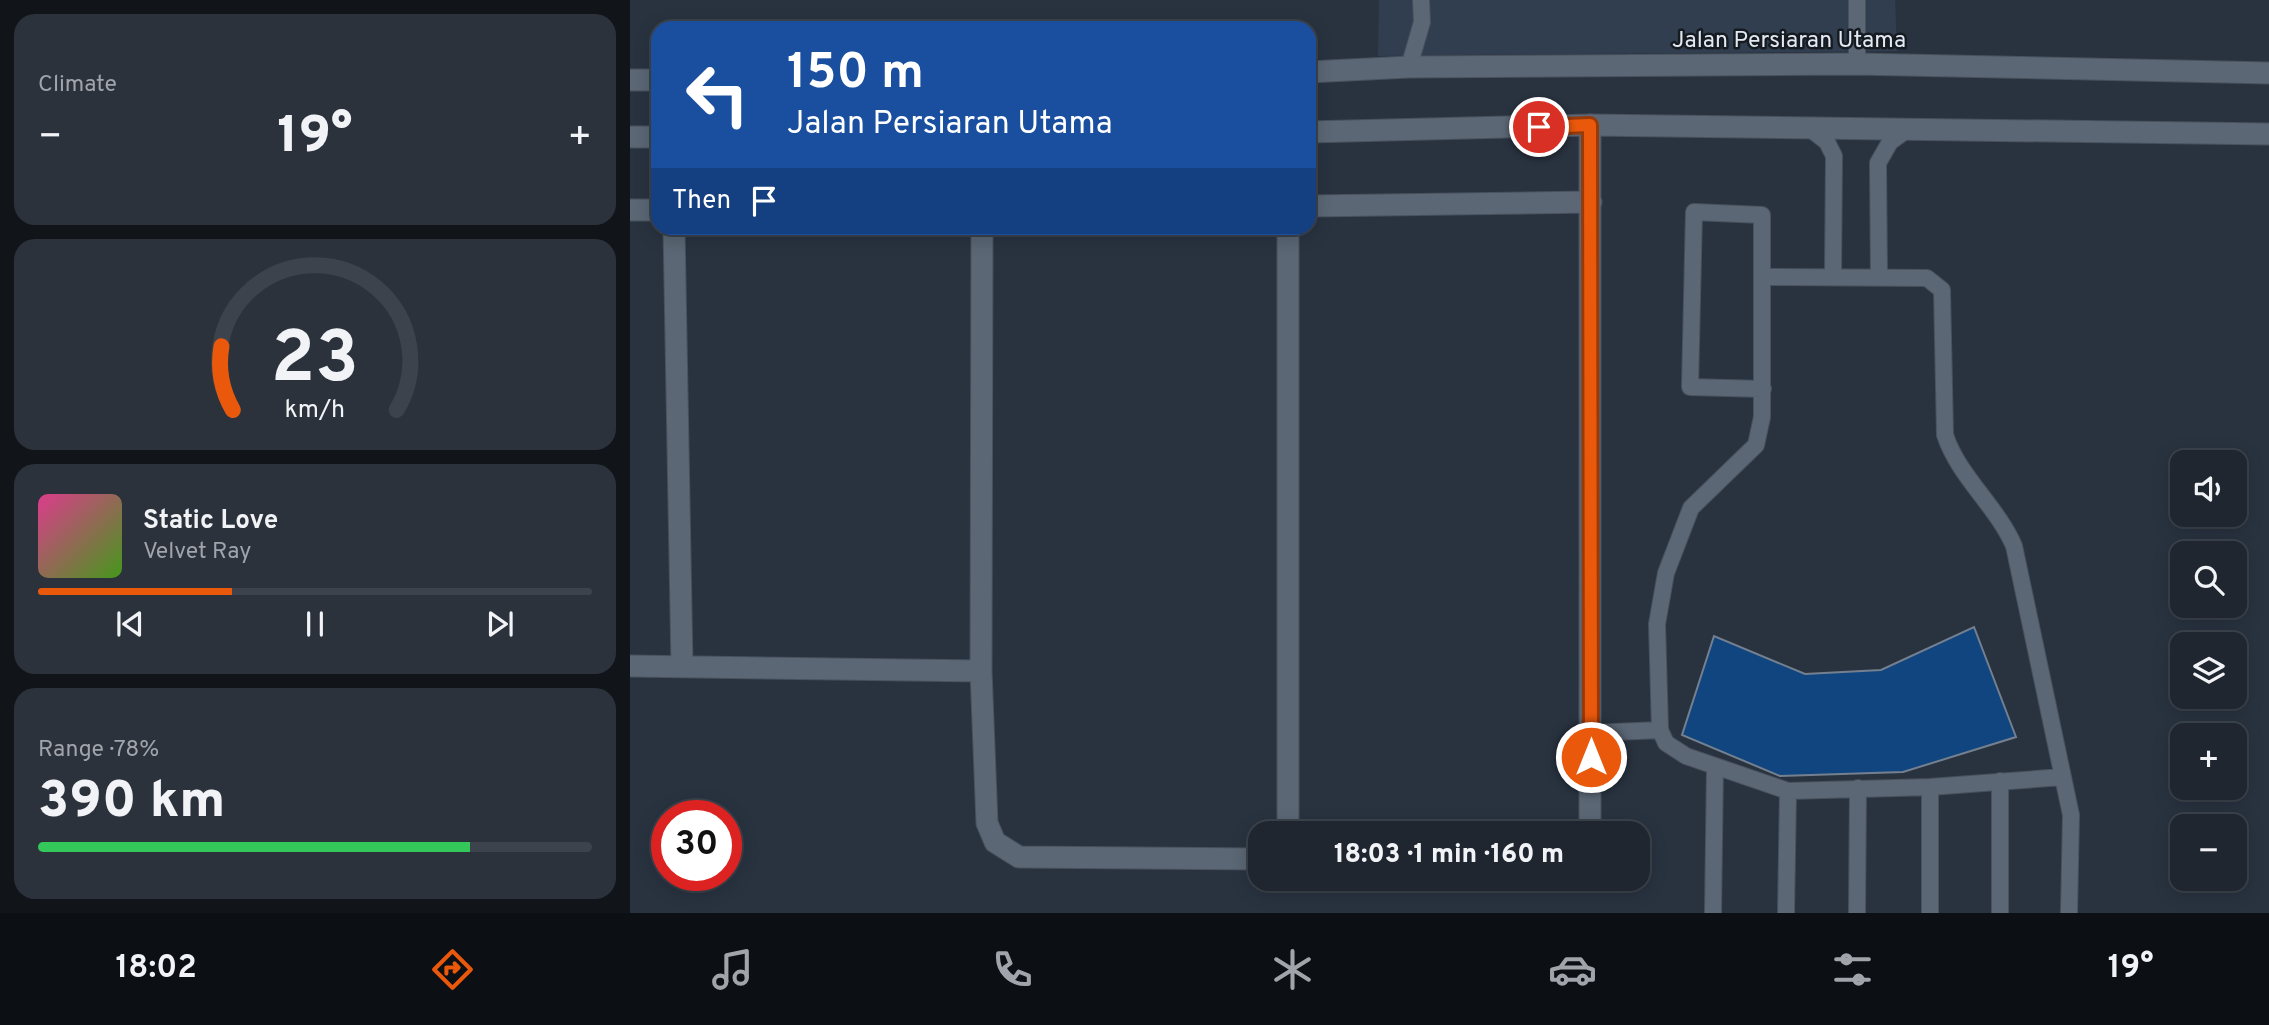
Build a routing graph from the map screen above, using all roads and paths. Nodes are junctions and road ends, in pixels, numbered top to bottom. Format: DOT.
graph roads {
  1 [pos="1421,0"];
  2 [pos="1857,0"];
  3 [pos="1857,64"];
  4 [pos="1409,67"];
  5 [pos="1316,72"];
  6 [pos="2269,73"];
  7 [pos="630,80"];
  8 [pos="651,80"];
  9 [pos="1590,125"];
  10 [pos="1810,128"];
  11 [pos="1908,129"];
  12 [pos="1316,132"];
  13 [pos="2269,134"];
  14 [pos="630,137"];
  15 [pos="651,137"];
  16 [pos="1591,202"];
  17 [pos="1316,206"];
  18 [pos="651,210"];
  19 [pos="630,211"];
  20 [pos="674,235"];
  21 [pos="982,235"];
  22 [pos="1288,235"];
  23 [pos="1833,276"];
  24 [pos="1879,276"];
  25 [pos="1764,277"];
  26 [pos="1763,389"];
  27 [pos="630,666"];
  28 [pos="681,666"];
  29 [pos="981,671"];
  30 [pos="1660,730"];
  31 [pos="1591,733"];
  32 [pos="1715,766"];
  33 [pos="2063,777"];
  34 [pos="2000,781"];
  35 [pos="1930,786"];
  36 [pos="1858,788"];
  37 [pos="1788,791"];
  38 [pos="1287,821"];
  39 [pos="1590,821"];
  40 [pos="1248,859"];
  41 [pos="1713,913"];
  42 [pos="1786,913"];
  43 [pos="1857,913"];
  44 [pos="1930,913"];
  45 [pos="2000,913"];
  46 [pos="2069,913"];
  1 -- 4 [label="lane"];
  2 -- 3 [label="lane"];
  3 -- 4 [label="street, Jalan Persiaran Utama"];
  3 -- 6 [label="street, Jalan Persiaran Utama"];
  4 -- 5 [label="street, Jalan Persiaran Utama"];
  7 -- 8 [label="street"];
  9 -- 10 [label="street"];
  9 -- 12 [label="street"];
  9 -- 16 [label="street"];
  10 -- 11 [label="street"];
  10 -- 23 [label="lane"];
  11 -- 13 [label="street"];
  11 -- 24 [label="lane"];
  14 -- 15 [label="street"];
  16 -- 17 [label="street"];
  16 -- 31 [label="street"];
  18 -- 19 [label="street"];
  20 -- 28 [label="street"];
  21 -- 29 [label="street"];
  22 -- 38 [label="street"];
  23 -- 24 [label="lane"];
  23 -- 25 [label="lane"];
  24 -- 33 [label="lane"];
  25 -- 26 [label="lane"];
  25 -- 26 [label="lane"];
  26 -- 30 [label="lane"];
  27 -- 28 [label="street"];
  28 -- 29 [label="street"];
  29 -- 40 [label="street"];
  30 -- 31 [label="lane"];
  30 -- 32 [label="lane"];
  31 -- 39 [label="street"];
  32 -- 37 [label="lane"];
  32 -- 41 [label="lane"];
  33 -- 34 [label="lane"];
  33 -- 46 [label="lane"];
  34 -- 35 [label="lane"];
  34 -- 45 [label="lane"];
  35 -- 36 [label="lane"];
  35 -- 44 [label="lane"];
  36 -- 37 [label="lane"];
  36 -- 43 [label="lane"];
  37 -- 42 [label="lane"];
}
